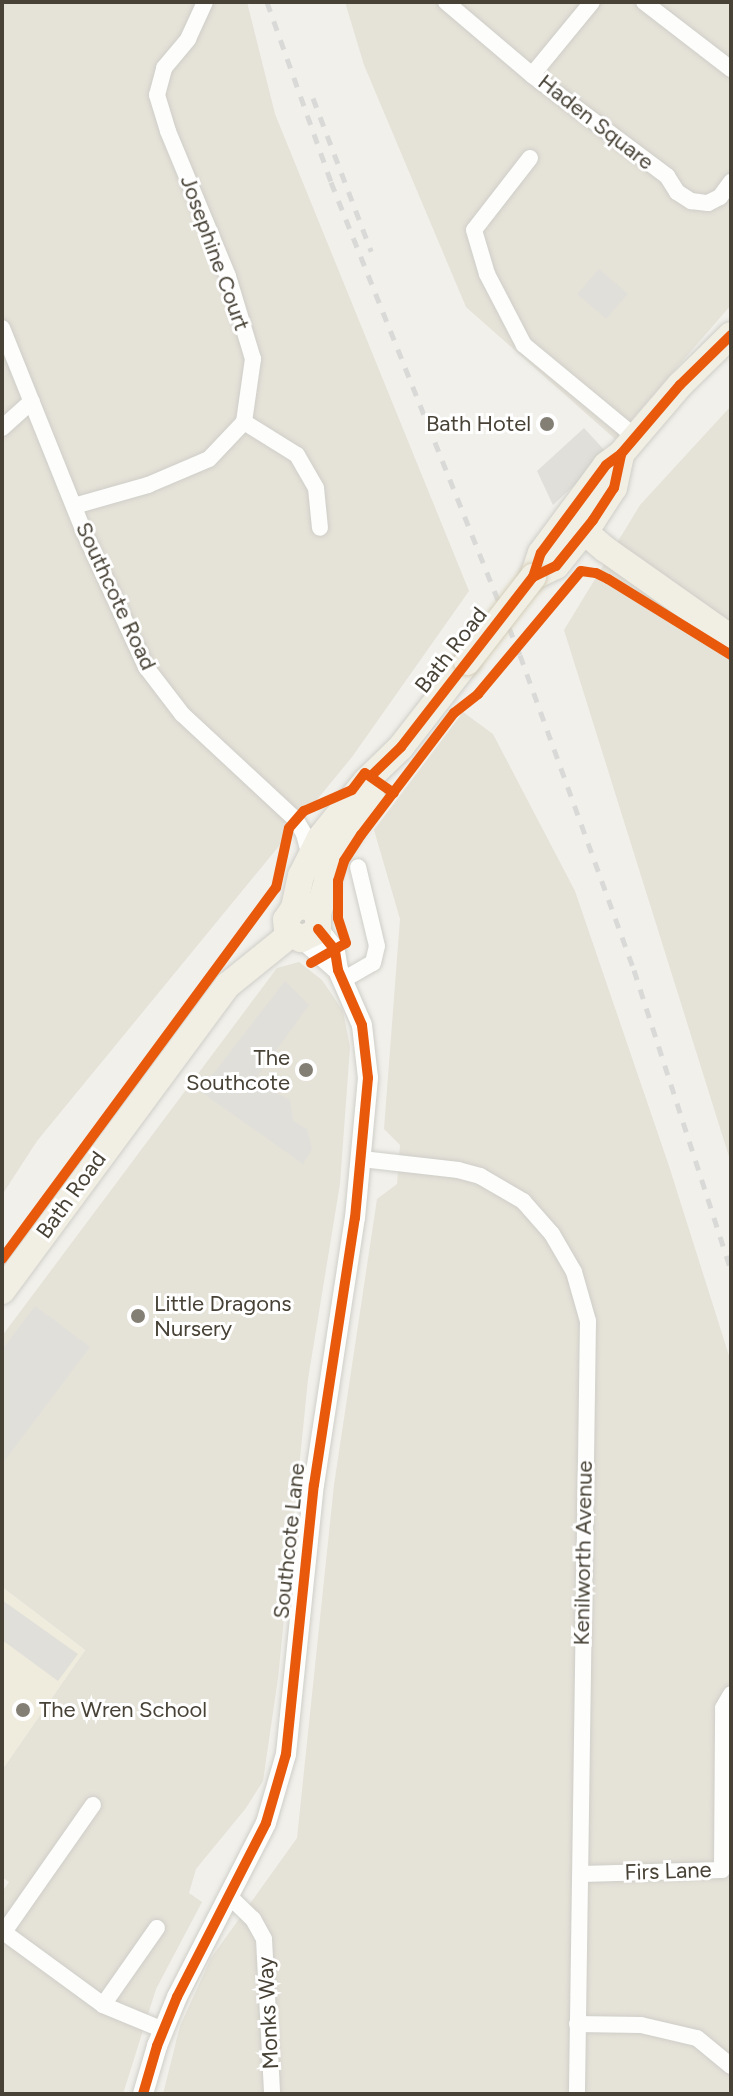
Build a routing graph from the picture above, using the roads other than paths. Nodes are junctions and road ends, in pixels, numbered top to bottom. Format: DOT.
graph roads {
  1 [pos="205,2"];
  2 [pos="446,2"];
  3 [pos="592,2"];
  4 [pos="644,2"];
  5 [pos="731,69"];
  6 [pos="532,75"];
  7 [pos="530,158"];
  8 [pos="731,182"];
  9 [pos="2,328"];
  10 [pos="731,335"];
  11 [pos="32,401"];
  12 [pos="244,422"];
  13 [pos="2,428"];
  14 [pos="627,445"];
  15 [pos="74,506"];
  16 [pos="584,521"];
  17 [pos="320,528"];
  18 [pos="544,565"];
  19 [pos="634,569"];
  20 [pos="731,638"];
  21 [pos="401,747"];
  22 [pos="296,820"];
  23 [pos="334,820"];
  24 [pos="310,858"];
  25 [pos="358,867"];
  26 [pos="302,924"];
  27 [pos="340,975"];
  28 [pos="362,1159"];
  29 [pos="2,1291"];
  30 [pos="731,1694"];
  31 [pos="93,1805"];
  32 [pos="581,1874"];
  33 [pos="230,1897"];
  34 [pos="157,1928"];
  35 [pos="3,1931"];
  36 [pos="103,2005"];
  37 [pos="577,2024"];
  38 [pos="163,2030"];
  39 [pos="731,2066"];
  40 [pos="143,2094"];
  41 [pos="272,2094"];
  42 [pos="577,2094"];
  1 -- 12 [label="street, Josephine Court"];
  2 -- 6 [label="street"];
  3 -- 6 [label="street, Haden Square"];
  4 -- 5 [label="street"];
  6 -- 8 [label="street, Haden Square"];
  7 -- 14 [label="street"];
  9 -- 11 [label="street, Southcote Road"];
  10 -- 14 [label="main road, Bath Road"];
  11 -- 13 [label="street"];
  11 -- 15 [label="street, Southcote Road"];
  12 -- 15 [label="street"];
  12 -- 17 [label="street"];
  14 -- 16 [label="main road, Bath Road"];
  15 -- 22 [label="street, Southcote Road"];
  16 -- 18 [label="main road, Bath Road"];
  16 -- 19 [label="main road"];
  18 -- 19 [label="main road"];
  18 -- 21 [label="main road, Bath Road, bridge"];
  19 -- 20 [label="main road"];
  21 -- 23 [label="main road, Bath Road"];
  21 -- 26 [label="main road, Bath Road"];
  22 -- 23 [label="street"];
  22 -- 24 [label="street, Southcote Road"];
  23 -- 24 [label="main road, Bath Road"];
  24 -- 26 [label="main road, Bath Road"];
  25 -- 27 [label="street"];
  26 -- 27 [label="street, Southcote Lane"];
  26 -- 29 [label="main road, Bath Road"];
  27 -- 28 [label="street, Southcote Lane"];
  28 -- 32 [label="street, Kenilworth Avenue"];
  28 -- 33 [label="street, Southcote Lane"];
  30 -- 32 [label="street, Firs Lane"];
  31 -- 35 [label="street"];
  32 -- 37 [label="street, Kenilworth Avenue"];
  33 -- 38 [label="street, Southcote Lane"];
  33 -- 41 [label="street, Monks Way"];
  34 -- 36 [label="street"];
  35 -- 36 [label="street"];
  36 -- 38 [label="street"];
  37 -- 39 [label="street"];
  37 -- 42 [label="street, Kenilworth Avenue"];
  38 -- 40 [label="street, Southcote Lane"];
}
